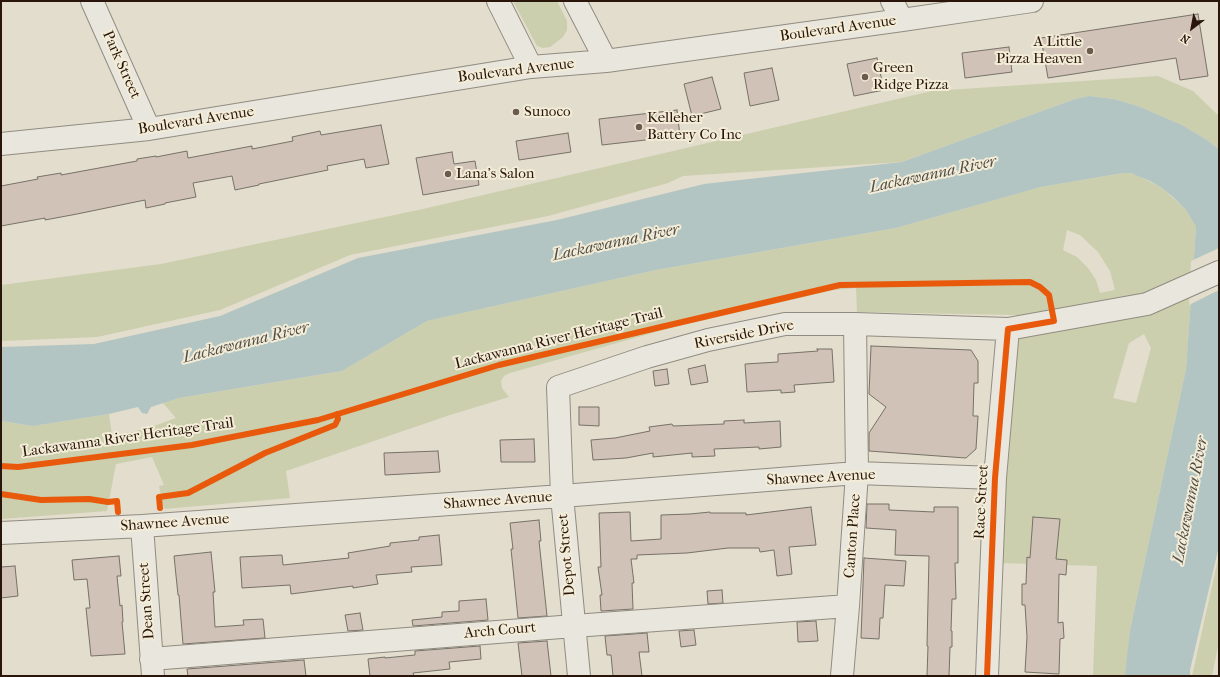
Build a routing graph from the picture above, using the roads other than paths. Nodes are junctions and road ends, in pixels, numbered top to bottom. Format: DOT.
graph roads {
  1 [pos="92,1"];
  2 [pos="498,1"];
  3 [pos="575,1"];
  4 [pos="892,1"];
  5 [pos="1032,1"];
  6 [pos="902,20"];
  7 [pos="606,61"];
  8 [pos="531,67"];
  9 [pos="149,129"];
  10 [pos="1,144"];
  11 [pos="1219,272"];
  12 [pos="854,324"];
  13 [pos="1008,329"];
  14 [pos="558,387"];
  15 [pos="857,473"];
  16 [pos="995,478"];
  17 [pos="562,496"];
  18 [pos="142,526"];
  19 [pos="1,533"];
  20 [pos="848,606"];
  21 [pos="574,626"];
  22 [pos="152,668"];
  23 [pos="579,676"];
  24 [pos="842,676"];
  25 [pos="987,676"];
  1 -- 9 [label="street, Park Street"];
  2 -- 8 [label="street"];
  3 -- 7 [label="street"];
  4 -- 6 [label="street"];
  5 -- 6 [label="street, Boulevard Avenue"];
  6 -- 7 [label="street, Boulevard Avenue"];
  7 -- 8 [label="street, Boulevard Avenue"];
  8 -- 9 [label="street, Boulevard Avenue"];
  9 -- 10 [label="street, Boulevard Avenue"];
  11 -- 13 [label="street, Riverside Drive"];
  12 -- 13 [label="street, Riverside Drive"];
  12 -- 14 [label="street, Riverside Drive"];
  12 -- 15 [label="street, Canton Place"];
  13 -- 16 [label="street, Race Street"];
  14 -- 17 [label="street, Depot Street"];
  15 -- 16 [label="street, Shawnee Avenue"];
  15 -- 17 [label="street, Shawnee Avenue"];
  15 -- 20 [label="street, Canton Place"];
  16 -- 25 [label="street, Race Street"];
  17 -- 18 [label="street, Shawnee Avenue"];
  17 -- 21 [label="street, Depot Street"];
  18 -- 19 [label="street, Shawnee Avenue"];
  18 -- 22 [label="street, Dean Street"];
  20 -- 21 [label="street, Arch Court"];
  20 -- 24 [label="street, Canton Place"];
  21 -- 22 [label="street, Arch Court"];
  21 -- 23 [label="street, Depot Street"];
}
